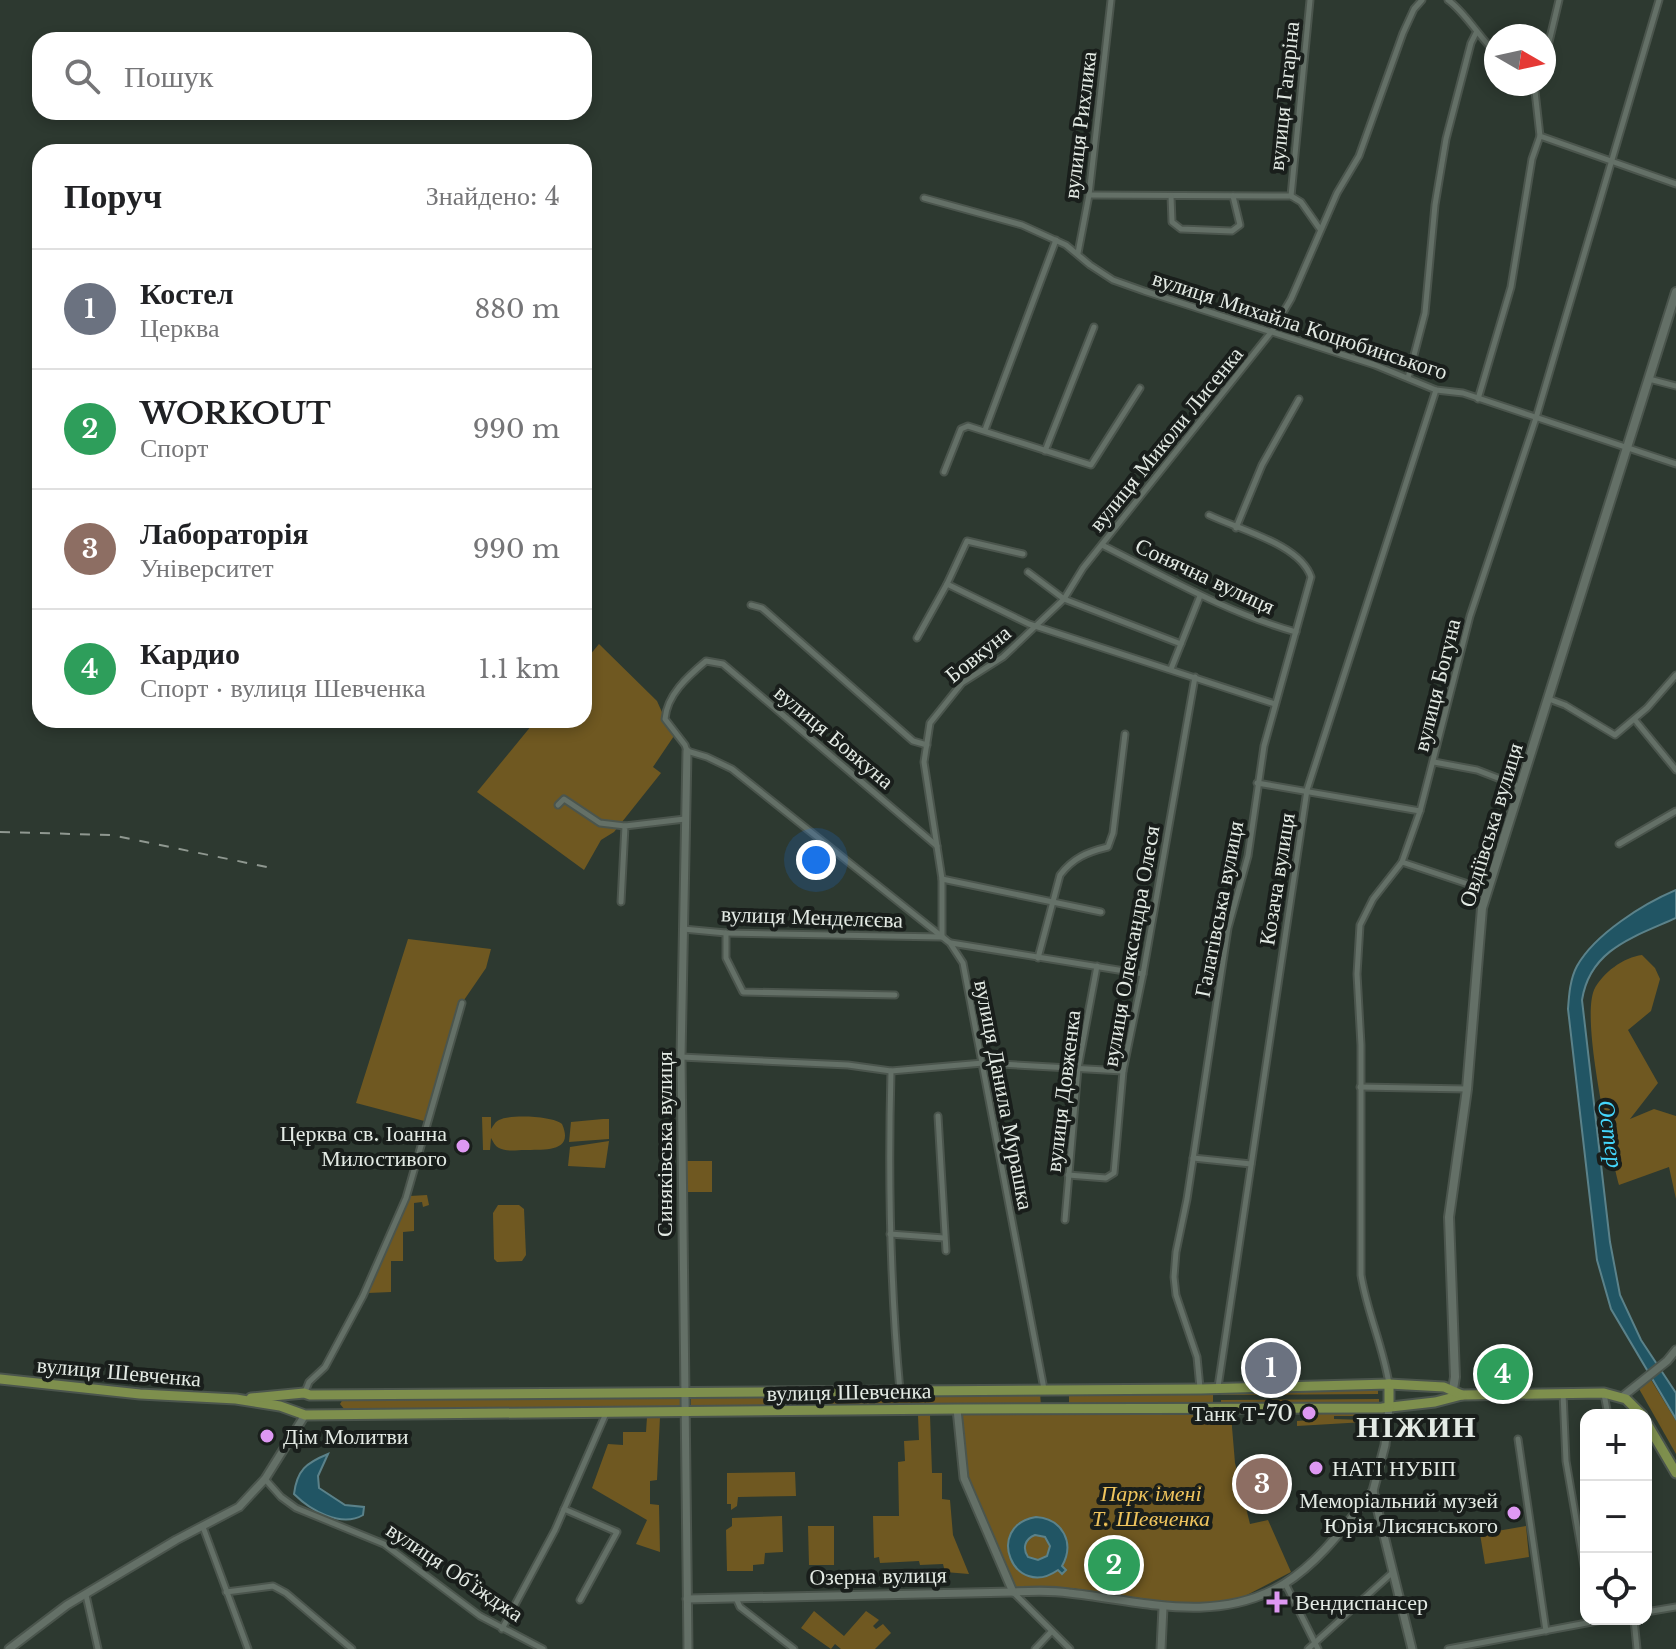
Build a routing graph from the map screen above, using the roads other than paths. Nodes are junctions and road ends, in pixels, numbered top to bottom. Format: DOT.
graph roads {
  1 [pos="1111,0"];
  2 [pos="1310,0"];
  3 [pos="1422,0"];
  4 [pos="1448,0"];
  5 [pos="1559,0"];
  6 [pos="1659,0"];
  7 [pos="1553,24"];
  8 [pos="1476,33"];
  9 [pos="1484,41"];
  10 [pos="1537,96"];
  11 [pos="1540,136"];
  12 [pos="1612,162"];
  13 [pos="1676,184"];
  14 [pos="1089,195"];
  15 [pos="1171,196"];
  16 [pos="1233,196"];
  17 [pos="1291,196"];
  18 [pos="924,198"];
  19 [pos="1320,230"];
  20 [pos="1056,240"];
  21 [pos="1078,253"];
  22 [pos="1676,292"];
  23 [pos="1673,315"];
  24 [pos="1094,327"];
  25 [pos="1272,331"];
  26 [pos="1408,378"];
  27 [pos="1649,379"];
  28 [pos="1676,386"];
  29 [pos="1140,388"];
  30 [pos="1436,390"];
  31 [pos="1299,399"];
  32 [pos="1478,399"];
  33 [pos="1536,418"];
  34 [pos="985,430"];
  35 [pos="1628,447"];
  36 [pos="1045,451"];
  37 [pos="1676,464"];
  38 [pos="944,472"];
  39 [pos="1209,515"];
  40 [pos="1236,528"];
  41 [pos="1102,545"];
  42 [pos="1023,554"];
  43 [pos="1028,572"];
  44 [pos="947,584"];
  45 [pos="1200,596"];
  46 [pos="1064,599"];
  47 [pos="751,605"];
  48 [pos="1036,626"];
  49 [pos="1296,632"];
  50 [pos="917,638"];
  51 [pos="1181,644"];
  52 [pos="1171,669"];
  53 [pos="1676,675"];
  54 [pos="1195,677"];
  55 [pos="1549,699"];
  56 [pos="1275,704"];
  57 [pos="1635,720"];
  58 [pos="1125,734"];
  59 [pos="927,745"];
  60 [pos="687,751"];
  61 [pos="1434,762"];
  62 [pos="1676,770"];
  63 [pos="1257,783"];
  64 [pos="1521,787"];
  65 [pos="1307,790"];
  66 [pos="558,805"];
  67 [pos="1420,811"];
  68 [pos="1676,811"];
  69 [pos="685,819"];
  70 [pos="625,826"];
  71 [pos="1619,844"];
  72 [pos="937,846"];
  73 [pos="1402,862"];
  74 [pos="942,879"];
  75 [pos="1486,890"];
  76 [pos="621,902"];
  77 [pos="1051,902"];
  78 [pos="1101,912"];
  79 [pos="681,929"];
  80 [pos="726,933"];
  81 [pos="942,937"];
  82 [pos="950,943"];
  83 [pos="1038,958"];
  84 [pos="1097,966"];
  85 [pos="1143,974"];
  86 [pos="895,995"];
  87 [pos="462,1003"];
  88 [pos="681,1057"];
  89 [pos="983,1063"];
  90 [pos="1078,1068"];
  91 [pos="891,1071"];
  92 [pos="1123,1071"];
  93 [pos="1360,1087"];
  94 [pos="1467,1089"];
  95 [pos="938,1116"];
  96 [pos="1193,1158"];
  97 [pos="1251,1164"];
  98 [pos="1068,1175"];
  99 [pos="1065,1220"];
  100 [pos="890,1234"];
  101 [pos="944,1238"];
  102 [pos="946,1251"];
  103 [pos="1676,1350"];
  104 [pos="0,1379"];
  105 [pos="1389,1384"];
  106 [pos="1218,1388"];
  107 [pos="1044,1389"];
  108 [pos="1201,1389"];
  109 [pos="900,1391"];
  110 [pos="686,1392"];
  111 [pos="1563,1393"];
  112 [pos="1607,1393"];
  113 [pos="1452,1394"];
  114 [pos="306,1395"];
  115 [pos="1622,1397"];
  116 [pos="236,1399"];
  117 [pos="1389,1407"];
  118 [pos="957,1409"];
  119 [pos="1044,1409"];
  120 [pos="1217,1409"];
  121 [pos="1608,1409"];
  122 [pos="1638,1409"];
  123 [pos="607,1411"];
  124 [pos="686,1411"];
  125 [pos="302,1414"];
  126 [pos="1652,1432"];
  127 [pos="1518,1439"];
  128 [pos="1676,1473"];
  129 [pos="265,1479"];
  130 [pos="1373,1491"];
  131 [pos="564,1509"];
  132 [pos="203,1527"];
  133 [pos="1582,1553"];
  134 [pos="1394,1572"];
  135 [pos="1285,1583"];
  136 [pos="226,1592"];
  137 [pos="1013,1592"];
  138 [pos="86,1595"];
  139 [pos="736,1598"];
  140 [pos="687,1599"];
  141 [pos="580,1600"];
  142 [pos="1163,1607"];
  143 [pos="1676,1607"];
  144 [pos="1652,1611"];
  145 [pos="1580,1623"];
  146 [pos="1635,1625"];
  147 [pos="502,1629"];
  148 [pos="1546,1631"];
  149 [pos="1051,1632"];
  150 [pos="1317,1646"];
  151 [pos="9,1649"];
  152 [pos="98,1649"];
  153 [pos="248,1649"];
  154 [pos="352,1649"];
  155 [pos="543,1649"];
  156 [pos="688,1649"];
  157 [pos="794,1649"];
  158 [pos="1035,1649"];
  159 [pos="1070,1649"];
  160 [pos="1161,1649"];
  161 [pos="1308,1649"];
  162 [pos="1412,1649"];
  163 [pos="1448,1649"];
  164 [pos="1637,1649"];
  1 -- 14 [label="street, вулиця Рихлика"];
  2 -- 17 [label="street, вулиця Гагаріна"];
  3 -- 19 [label="street, вулиця Миколи Лисенка"];
  4 -- 8 [label="street"];
  5 -- 7 [label="street"];
  6 -- 12 [label="street, вулиця Богуна"];
  8 -- 9 [label="street"];
  8 -- 26 [label="street"];
  10 -- 11 [label="street"];
  11 -- 12 [label="street"];
  11 -- 32 [label="street"];
  12 -- 13 [label="street"];
  12 -- 33 [label="street, вулиця Богуна"];
  14 -- 15 [label="street, вулиця Гагаріна"];
  14 -- 21 [label="street, вулиця Рихлика"];
  15 -- 16 [label="street, вулиця Гагаріна"];
  15 -- 16 [label="street"];
  16 -- 17 [label="street, вулиця Гагаріна"];
  17 -- 19 [label="street, вулиця Гагаріна"];
  18 -- 20 [label="street, вулиця Михайла Коцюбинського"];
  19 -- 25 [label="street, вулиця Миколи Лисенка"];
  20 -- 21 [label="street, вулиця Михайла Коцюбинського"];
  20 -- 34 [label="street"];
  21 -- 25 [label="street, вулиця Михайла Коцюбинського"];
  22 -- 23 [label="main road, Овдіївська вулиця"];
  23 -- 27 [label="main road, Овдіївська вулиця"];
  24 -- 36 [label="street"];
  25 -- 26 [label="street, вулиця Михайла Коцюбинського"];
  25 -- 41 [label="street, вулиця Миколи Лисенка"];
  26 -- 30 [label="street, вулиця Михайла Коцюбинського"];
  27 -- 28 [label="street"];
  27 -- 35 [label="main road, Овдіївська вулиця"];
  29 -- 36 [label="street"];
  30 -- 32 [label="street, вулиця Михайла Коцюбинського"];
  30 -- 65 [label="street, Козача вулиця"];
  31 -- 40 [label="street"];
  32 -- 33 [label="street, вулиця Михайла Коцюбинського"];
  33 -- 35 [label="street, вулиця Михайла Коцюбинського"];
  33 -- 61 [label="street, вулиця Богуна"];
  34 -- 36 [label="street"];
  34 -- 38 [label="street"];
  35 -- 37 [label="street, вулиця Михайла Коцюбинського"];
  35 -- 55 [label="main road, Овдіївська вулиця"];
  39 -- 40 [label="street, Галатівська вулиця"];
  40 -- 49 [label="street, Галатівська вулиця"];
  41 -- 45 [label="street, Сонячна вулиця"];
  41 -- 46 [label="street, вулиця Миколи Лисенка"];
  42 -- 44 [label="street"];
  43 -- 46 [label="street"];
  44 -- 48 [label="street"];
  44 -- 50 [label="street"];
  45 -- 49 [label="street, Сонячна вулиця"];
  45 -- 51 [label="street"];
  46 -- 48 [label="street, вулиця Миколи Лисенка"];
  46 -- 51 [label="street"];
  47 -- 59 [label="street"];
  48 -- 52 [label="street"];
  48 -- 59 [label="street, Бовкуна"];
  49 -- 56 [label="street, Галатівська вулиця"];
  51 -- 52 [label="street"];
  52 -- 54 [label="street"];
  53 -- 57 [label="street"];
  54 -- 56 [label="street"];
  54 -- 85 [label="street, вулиця Олександра Олеся"];
  55 -- 57 [label="street"];
  55 -- 64 [label="main road, Овдіївська вулиця"];
  56 -- 63 [label="street, Галатівська вулиця"];
  57 -- 62 [label="street"];
  58 -- 77 [label="street"];
  59 -- 72 [label="street, Бовкуна"];
  60 -- 69 [label="street, Синяківська вулиця"];
  60 -- 72 [label="street, вулиця Бовкуна"];
  60 -- 81 [label="street, вулиця Данила Мурашка"];
  61 -- 64 [label="street"];
  61 -- 67 [label="street, вулиця Богуна"];
  63 -- 65 [label="street"];
  63 -- 96 [label="street, Галатівська вулиця"];
  64 -- 75 [label="main road, Овдіївська вулиця"];
  65 -- 67 [label="street"];
  65 -- 97 [label="street, Козача вулиця"];
  66 -- 70 [label="street"];
  67 -- 73 [label="street, вулиця Богуна"];
  68 -- 71 [label="street"];
  69 -- 70 [label="street"];
  69 -- 79 [label="street, Синяківська вулиця"];
  70 -- 76 [label="street"];
  72 -- 74 [label="street, Бовкуна"];
  73 -- 75 [label="street"];
  73 -- 93 [label="street, вулиця Богуна"];
  74 -- 77 [label="street"];
  74 -- 81 [label="street, Бовкуна"];
  75 -- 94 [label="main road, Овдіївська вулиця"];
  77 -- 78 [label="street"];
  77 -- 83 [label="street"];
  79 -- 80 [label="street, вулиця Менделєєва"];
  79 -- 88 [label="street, Синяківська вулиця"];
  80 -- 81 [label="street, вулиця Менделєєва"];
  80 -- 86 [label="street"];
  81 -- 82 [label="street, вулиця Данила Мурашка"];
  82 -- 83 [label="street"];
  82 -- 89 [label="street, вулиця Данила Мурашка"];
  83 -- 84 [label="street"];
  84 -- 85 [label="street"];
  84 -- 90 [label="street, вулиця Довженка"];
  85 -- 92 [label="street, вулиця Олександра Олеся"];
  87 -- 114 [label="street"];
  88 -- 91 [label="street"];
  88 -- 110 [label="street, Синяківська вулиця"];
  89 -- 90 [label="street"];
  89 -- 91 [label="street"];
  89 -- 107 [label="street, вулиця Данила Мурашка"];
  90 -- 92 [label="street"];
  90 -- 98 [label="street, вулиця Довженка"];
  91 -- 100 [label="street"];
  92 -- 98 [label="street, вулиця Олександра Олеся"];
  93 -- 94 [label="street"];
  93 -- 105 [label="street, вулиця Богуна"];
  94 -- 113 [label="main road, Овдіївська вулиця"];
  95 -- 101 [label="street"];
  96 -- 97 [label="street"];
  96 -- 108 [label="street, Галатівська вулиця"];
  97 -- 106 [label="street, Козача вулиця"];
  98 -- 99 [label="street, вулиця Довженка"];
  100 -- 101 [label="street"];
  100 -- 109 [label="street"];
  101 -- 102 [label="street"];
  103 -- 115 [label="street"];
  104 -- 116 [label="main road, вулиця Шевченка"];
  105 -- 106 [label="main road, вулиця Шевченка"];
  105 -- 113 [label="main road, вулиця Шевченка"];
  105 -- 117 [label="main road"];
  106 -- 108 [label="main road, вулиця Шевченка"];
  106 -- 120 [label="main road"];
  107 -- 108 [label="main road, вулиця Шевченка"];
  107 -- 109 [label="main road, вулиця Шевченка"];
  107 -- 119 [label="main road"];
  109 -- 110 [label="main road, вулиця Шевченка"];
  110 -- 114 [label="main road, вулиця Шевченка"];
  110 -- 124 [label="street, Синяківська вулиця"];
  111 -- 112 [label="main road"];
  111 -- 113 [label="main road"];
  111 -- 133 [label="street"];
  112 -- 115 [label="main road"];
  112 -- 121 [label="street"];
  113 -- 117 [label="main road, вулиця Шевченка"];
  114 -- 116 [label="main road, вулиця Шевченка"];
  114 -- 125 [label="main road"];
  114 -- 125 [label="main road"];
  115 -- 122 [label="main road"];
  116 -- 125 [label="main road, вулиця Шевченка"];
  117 -- 120 [label="main road, вулиця Шевченка"];
  117 -- 130 [label="street"];
  118 -- 119 [label="main road, вулиця Шевченка"];
  118 -- 124 [label="main road, вулиця Шевченка"];
  118 -- 137 [label="street"];
  119 -- 120 [label="main road, вулиця Шевченка"];
  123 -- 124 [label="main road, вулиця Шевченка"];
  123 -- 125 [label="main road, вулиця Шевченка"];
  123 -- 131 [label="street"];
  124 -- 140 [label="street, Синяківська вулиця"];
  125 -- 129 [label="street"];
  126 -- 128 [label="main road"];
  127 -- 148 [label="street"];
  129 -- 132 [label="street"];
  129 -- 147 [label="street, вулиця Обʼїжджа"];
  130 -- 134 [label="street"];
  130 -- 135 [label="street, Озерна вулиця"];
  131 -- 141 [label="street"];
  131 -- 147 [label="street"];
  132 -- 136 [label="street"];
  132 -- 138 [label="street"];
  134 -- 150 [label="street"];
  134 -- 162 [label="street"];
  135 -- 142 [label="street, Озерна вулиця"];
  135 -- 150 [label="street"];
  136 -- 153 [label="street"];
  136 -- 154 [label="street"];
  137 -- 139 [label="street, Озерна вулиця"];
  137 -- 142 [label="street, Озерна вулиця"];
  137 -- 149 [label="street"];
  138 -- 151 [label="street"];
  138 -- 152 [label="street"];
  139 -- 140 [label="street, Озерна вулиця"];
  139 -- 157 [label="street"];
  140 -- 156 [label="street, Синяківська вулиця"];
  142 -- 160 [label="street"];
  143 -- 144 [label="street"];
  145 -- 148 [label="street"];
  146 -- 164 [label="street"];
  147 -- 155 [label="street, вулиця Обʼїжджа"];
  148 -- 163 [label="street"];
  149 -- 158 [label="street"];
  149 -- 159 [label="street"];
  150 -- 161 [label="street"];
}
